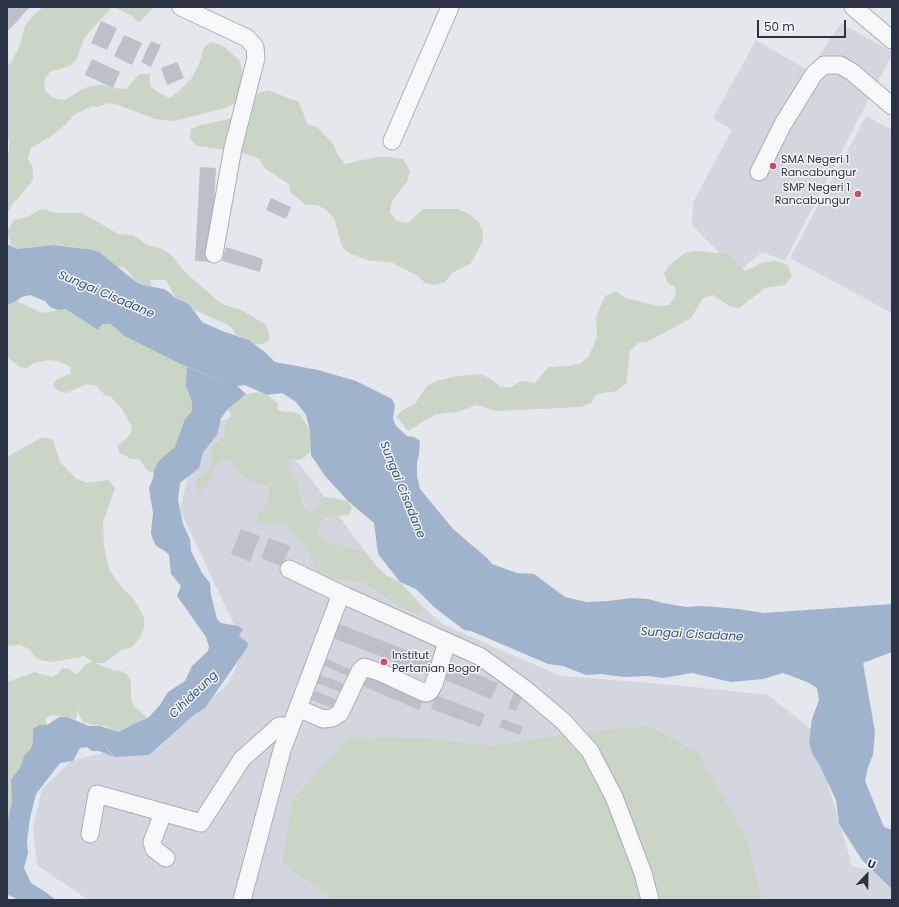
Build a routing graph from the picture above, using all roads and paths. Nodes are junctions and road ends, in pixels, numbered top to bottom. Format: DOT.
graph roads {
  1 [pos="181,7"];
  2 [pos="450,7"];
  3 [pos="853,7"];
  4 [pos="892,40"];
  5 [pos="892,106"];
  6 [pos="392,141"];
  7 [pos="759,172"];
  8 [pos="214,254"];
  9 [pos="289,568"];
  10 [pos="342,594"];
  11 [pos="447,642"];
  12 [pos="298,708"];
  13 [pos="291,726"];
  14 [pos="163,813"];
  15 [pos="90,834"];
  16 [pos="166,858"];
  17 [pos="242,900"];
  18 [pos="650,900"];
  1 -- 8 [label="street"];
  2 -- 6 [label="street"];
  3 -- 4 [label="street"];
  5 -- 7 [label="street"];
  9 -- 10 [label="street"];
  10 -- 11 [label="street"];
  10 -- 12 [label="street"];
  11 -- 12 [label="street"];
  11 -- 18 [label="street"];
  12 -- 13 [label="street"];
  13 -- 14 [label="street"];
  13 -- 17 [label="street"];
  14 -- 15 [label="street"];
  14 -- 16 [label="street"];
}
